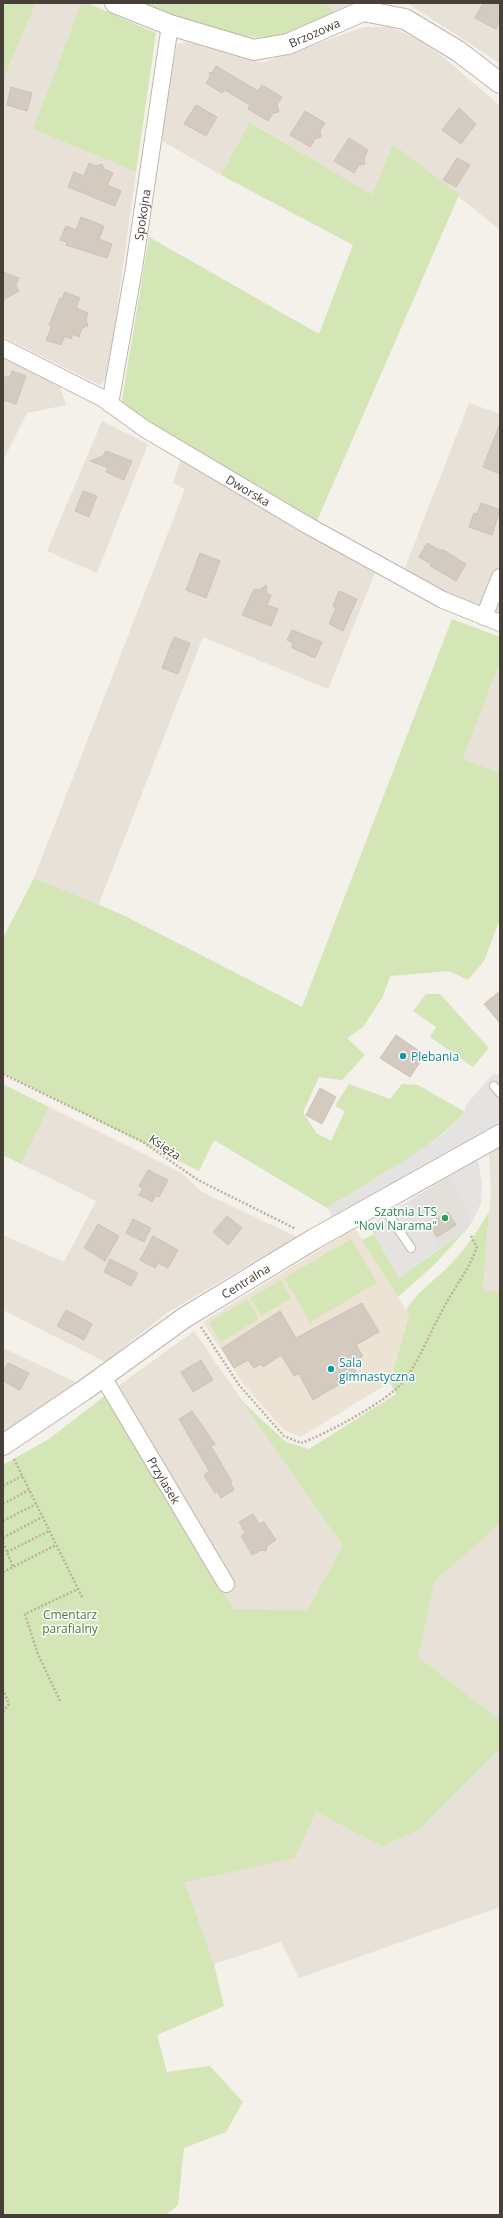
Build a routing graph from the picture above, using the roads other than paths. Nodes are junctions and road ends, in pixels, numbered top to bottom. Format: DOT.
graph roads {
  1 [pos="115,3"];
  2 [pos="170,25"];
  3 [pos="500,83"];
  4 [pos="3,348"];
  5 [pos="110,404"];
  6 [pos="500,577"];
  7 [pos="484,617"];
  8 [pos="500,623"];
  9 [pos="500,1135"];
  10 [pos="380,1202"];
  11 [pos="411,1248"];
  12 [pos="103,1377"];
  13 [pos="8,1452"];
  14 [pos="226,1584"];
  1 -- 2 [label="street, Brzozowa"];
  2 -- 3 [label="street, Brzozowa"];
  2 -- 5 [label="street, Spokojna"];
  4 -- 5 [label="street, Dworska"];
  5 -- 7 [label="street, Dworska"];
  6 -- 7 [label="street"];
  7 -- 8 [label="street, Dworska"];
  9 -- 10 [label="street, Centralna"];
  10 -- 11 [label="lane"];
  10 -- 12 [label="street, Centralna"];
  12 -- 13 [label="street, Centralna"];
  12 -- 14 [label="street, Przylasek"];
}
